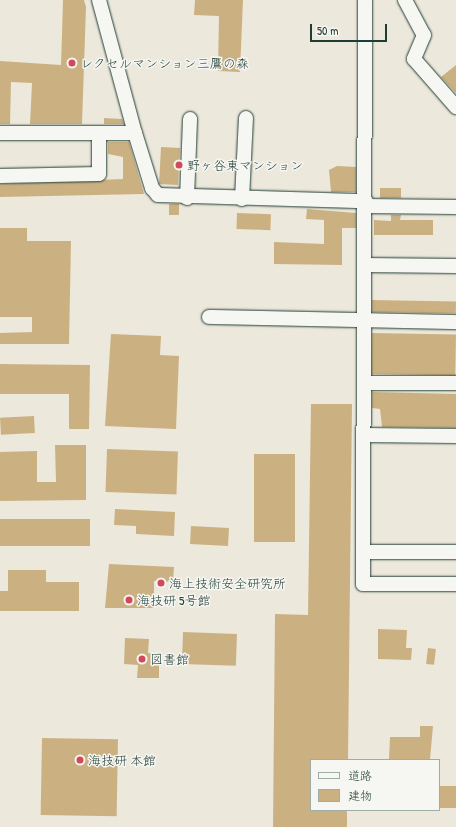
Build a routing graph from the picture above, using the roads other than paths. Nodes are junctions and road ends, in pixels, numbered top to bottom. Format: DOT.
graph roads {
  1 [pos="100,0"];
  2 [pos="365,0"];
  3 [pos="405,0"];
  4 [pos="456,106"];
  5 [pos="246,118"];
  6 [pos="190,119"];
  7 [pos="0,133"];
  8 [pos="99,133"];
  9 [pos="135,134"];
  10 [pos="0,176"];
  11 [pos="187,198"];
  12 [pos="242,199"];
  13 [pos="366,204"];
  14 [pos="456,207"];
  15 [pos="365,265"];
  16 [pos="456,266"];
  17 [pos="209,317"];
  18 [pos="364,322"];
  19 [pos="456,322"];
  20 [pos="364,383"];
  21 [pos="456,383"];
  22 [pos="364,435"];
  23 [pos="456,436"];
  24 [pos="363,552"];
  25 [pos="456,552"];
  26 [pos="456,584"];
  1 -- 9 [label="street"];
  2 -- 13 [label="street"];
  3 -- 4 [label="street"];
  5 -- 12 [label="street"];
  6 -- 11 [label="street"];
  7 -- 8 [label="street"];
  8 -- 9 [label="street"];
  8 -- 10 [label="street"];
  9 -- 11 [label="street"];
  11 -- 12 [label="street"];
  12 -- 13 [label="street"];
  13 -- 14 [label="street"];
  13 -- 15 [label="street"];
  15 -- 16 [label="street"];
  15 -- 18 [label="street"];
  17 -- 18 [label="street"];
  18 -- 19 [label="street"];
  18 -- 20 [label="street"];
  20 -- 21 [label="street"];
  20 -- 22 [label="street"];
  22 -- 23 [label="street"];
  22 -- 24 [label="street"];
  24 -- 25 [label="street"];
  24 -- 26 [label="street"];
}
